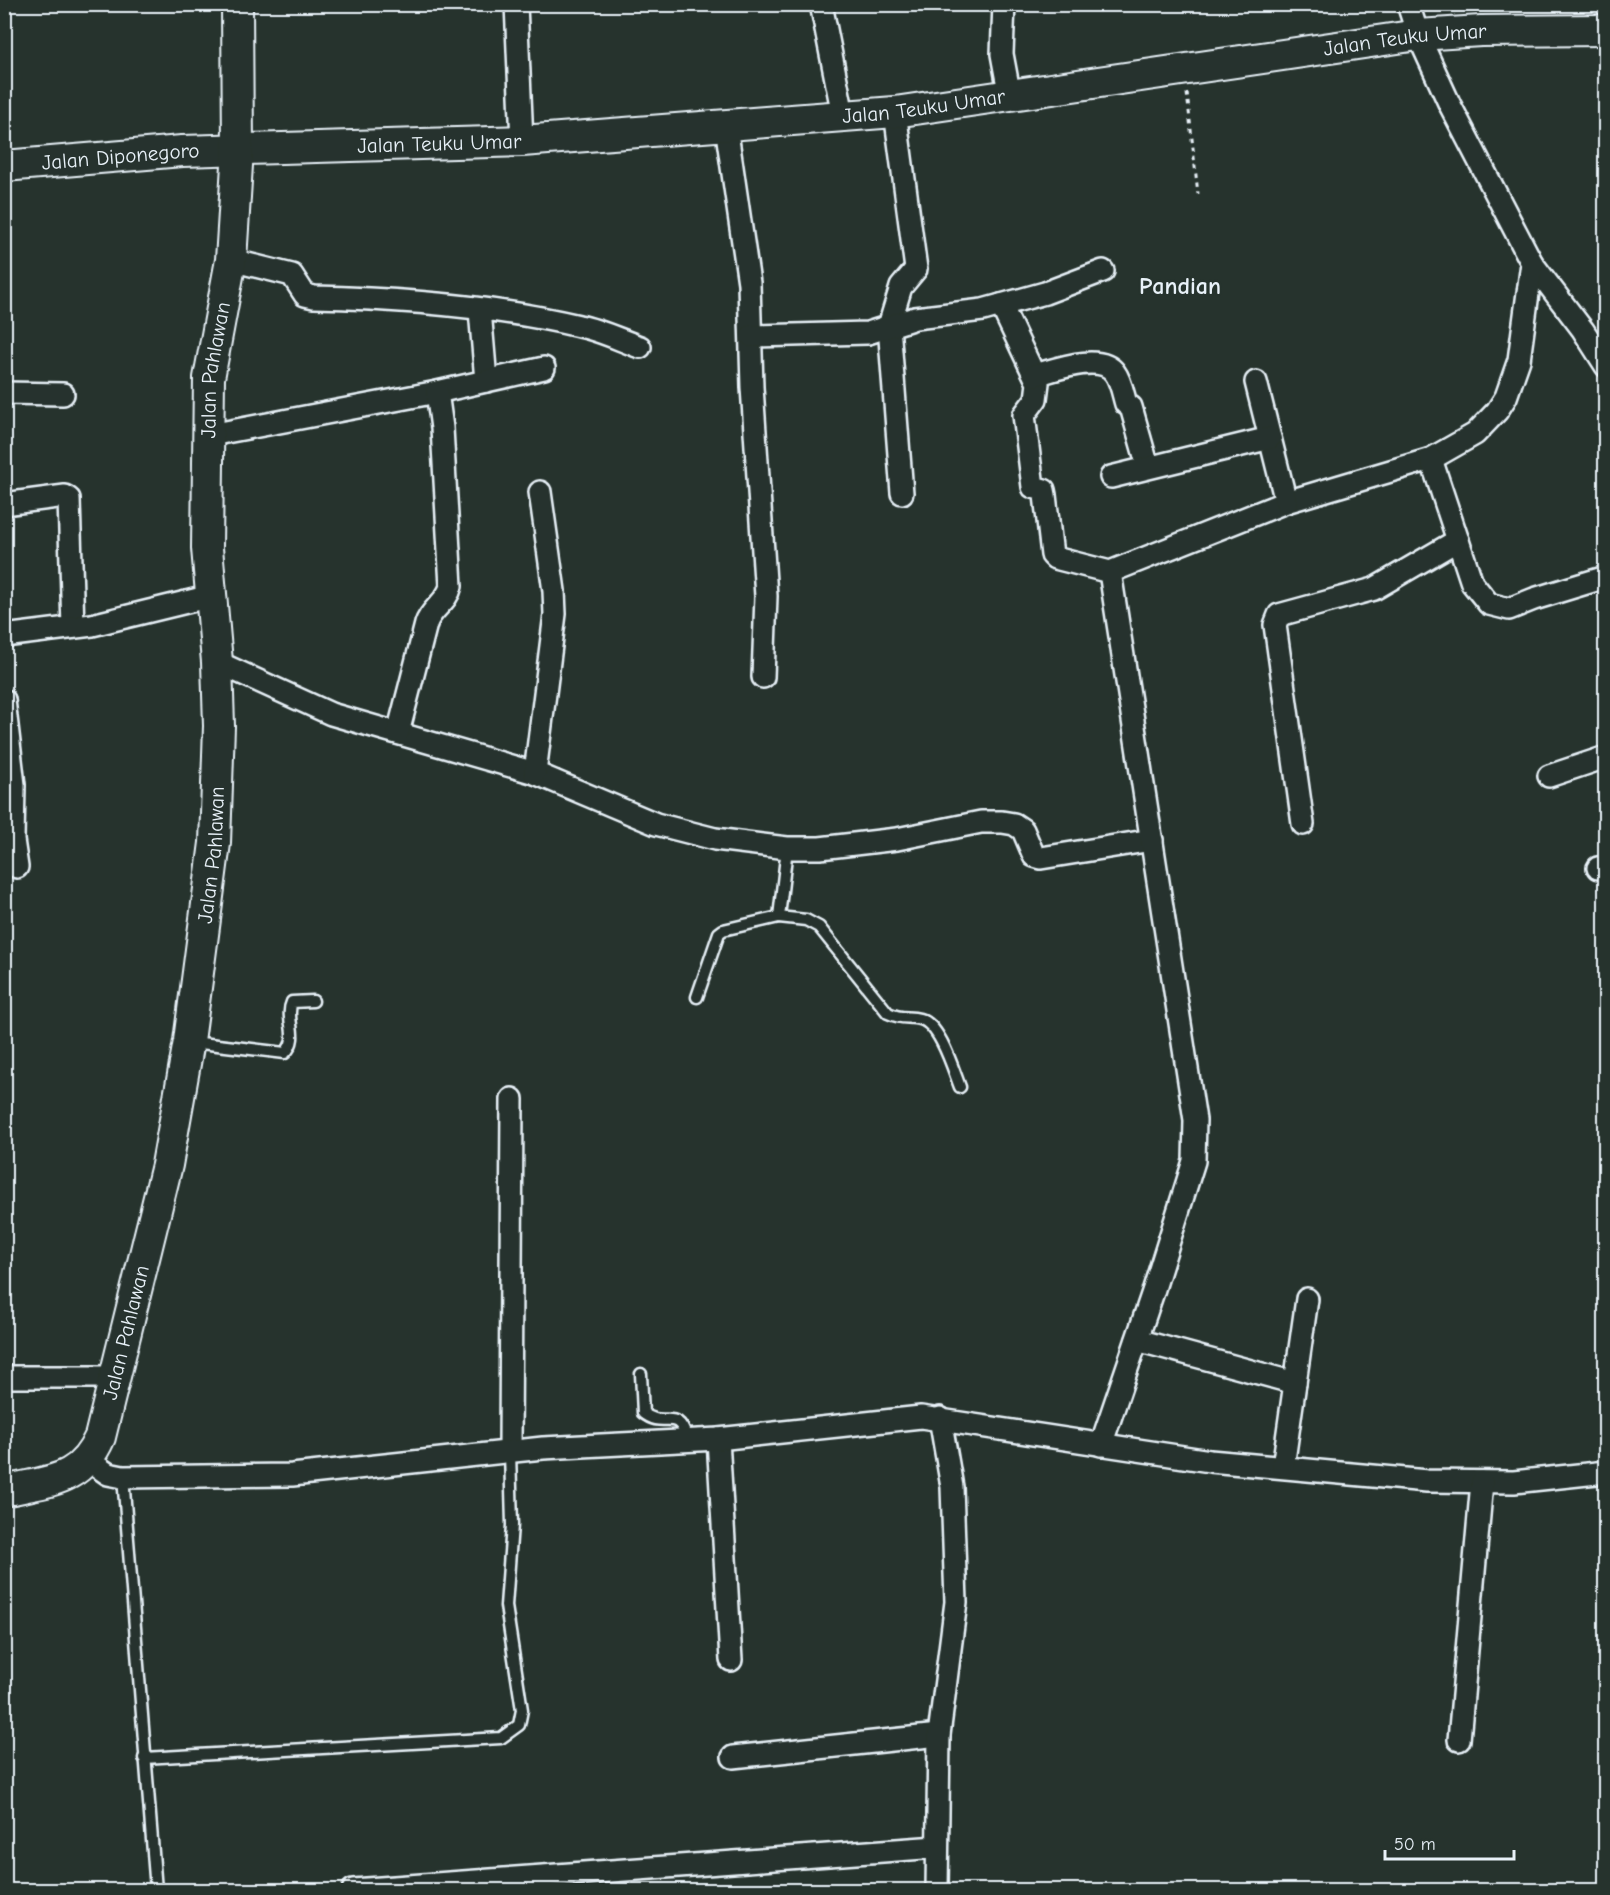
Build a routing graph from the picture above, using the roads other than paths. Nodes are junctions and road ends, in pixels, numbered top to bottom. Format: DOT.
graph roads {
  1 [pos="237,4"];
  2 [pos="516,4"];
  3 [pos="820,4"];
  4 [pos="1004,4"];
  5 [pos="1408,4"];
  6 [pos="1605,30"];
  7 [pos="1418,35"];
  8 [pos="1010,97"];
  9 [pos="895,112"];
  10 [pos="843,116"];
  11 [pos="726,126"];
  12 [pos="522,141"];
  13 [pos="238,149"];
  14 [pos="4,166"];
  15 [pos="231,260"];
  16 [pos="1532,263"];
  17 [pos="1103,272"];
  18 [pos="1000,305"];
  19 [pos="480,310"];
  20 [pos="889,326"];
  21 [pos="750,336"];
  22 [pos="640,347"];
  23 [pos="1605,366"];
  24 [pos="544,369"];
  25 [pos="1035,375"];
  26 [pos="486,381"];
  27 [pos="1256,382"];
  28 [pos="437,392"];
  29 [pos="4,393"];
  30 [pos="63,394"];
  31 [pos="210,435"];
  32 [pos="1270,438"];
  33 [pos="1431,459"];
  34 [pos="1148,467"];
  35 [pos="1111,477"];
  36 [pos="540,492"];
  37 [pos="902,493"];
  38 [pos="1286,502"];
  39 [pos="4,504"];
  40 [pos="1458,540"];
  41 [pos="1110,572"];
  42 [pos="1605,577"];
  43 [pos="211,596"];
  44 [pos="73,627"];
  45 [pos="4,636"];
  46 [pos="217,662"];
  47 [pos="763,677"];
  48 [pos="4,700"];
  49 [pos="398,733"];
  50 [pos="1605,757"];
  51 [pos="535,773"];
  52 [pos="1549,776"];
  53 [pos="1303,824"];
  54 [pos="9,840"];
  55 [pos="1152,840"];
  56 [pos="787,848"];
  57 [pos="17,867"];
  58 [pos="779,917"];
  59 [pos="697,997"];
  60 [pos="313,1001"];
  61 [pos="189,1041"];
  62 [pos="960,1087"];
  63 [pos="512,1099"];
  64 [pos="1307,1299"];
  65 [pos="1137,1340"];
  66 [pos="640,1374"];
  67 [pos="4,1377"];
  68 [pos="113,1377"];
  69 [pos="1295,1383"];
  70 [pos="940,1418"];
  71 [pos="687,1439"];
  72 [pos="718,1439"];
  73 [pos="1101,1445"];
  74 [pos="510,1451"];
  75 [pos="88,1460"];
  76 [pos="1283,1467"];
  77 [pos="1605,1472"];
  78 [pos="123,1477"];
  79 [pos="1482,1482"];
  80 [pos="4,1491"];
  81 [pos="730,1660"];
  82 [pos="939,1735"];
  83 [pos="1460,1740"];
  84 [pos="733,1757"];
  85 [pos="144,1758"];
  86 [pos="937,1847"];
  87 [pos="464,1887"];
  88 [pos="156,1890"];
  89 [pos="353,1890"];
  90 [pos="938,1890"];
  1 -- 13 [label="main road, Jalan Pahlawan"];
  2 -- 12 [label="street"];
  3 -- 10 [label="street"];
  4 -- 8 [label="street"];
  5 -- 7 [label="street"];
  6 -- 7 [label="main road, Jalan Teuku Umar"];
  7 -- 8 [label="main road, Jalan Teuku Umar"];
  7 -- 16 [label="street"];
  8 -- 9 [label="main road, Jalan Teuku Umar"];
  9 -- 10 [label="main road, Jalan Teuku Umar"];
  9 -- 20 [label="street"];
  10 -- 11 [label="main road, Jalan Teuku Umar"];
  11 -- 12 [label="main road, Jalan Teuku Umar"];
  11 -- 21 [label="street"];
  12 -- 13 [label="main road, Jalan Teuku Umar"];
  13 -- 14 [label="main road, Jalan Diponegoro"];
  13 -- 15 [label="main road, Jalan Pahlawan"];
  15 -- 19 [label="street"];
  15 -- 31 [label="main road, Jalan Pahlawan"];
  16 -- 23 [label="street"];
  16 -- 33 [label="street"];
  17 -- 18 [label="street"];
  18 -- 20 [label="street"];
  18 -- 25 [label="street"];
  19 -- 22 [label="street"];
  19 -- 26 [label="street"];
  20 -- 21 [label="street"];
  20 -- 37 [label="street"];
  21 -- 47 [label="street"];
  24 -- 26 [label="street"];
  25 -- 34 [label="street"];
  25 -- 41 [label="street"];
  26 -- 28 [label="street"];
  27 -- 32 [label="street"];
  28 -- 31 [label="street"];
  28 -- 49 [label="street"];
  29 -- 30 [label="street"];
  31 -- 43 [label="main road, Jalan Pahlawan"];
  32 -- 34 [label="street"];
  32 -- 38 [label="street"];
  33 -- 38 [label="street"];
  33 -- 40 [label="street"];
  34 -- 35 [label="street"];
  36 -- 51 [label="street"];
  38 -- 41 [label="street"];
  39 -- 44 [label="street"];
  40 -- 42 [label="street"];
  40 -- 53 [label="street"];
  41 -- 55 [label="street"];
  43 -- 44 [label="street"];
  43 -- 46 [label="main road, Jalan Pahlawan"];
  44 -- 45 [label="street"];
  46 -- 49 [label="street"];
  46 -- 61 [label="main road, Jalan Pahlawan"];
  48 -- 54 [label="street"];
  49 -- 51 [label="street"];
  50 -- 52 [label="street"];
  51 -- 56 [label="street"];
  54 -- 57 [label="street"];
  55 -- 56 [label="street"];
  55 -- 65 [label="street"];
  56 -- 58 [label="lane"];
  58 -- 59 [label="lane"];
  58 -- 62 [label="lane"];
  60 -- 61 [label="lane"];
  61 -- 68 [label="main road, Jalan Pahlawan"];
  63 -- 74 [label="street"];
  64 -- 69 [label="street"];
  65 -- 69 [label="street"];
  65 -- 73 [label="street"];
  66 -- 71 [label="lane"];
  67 -- 68 [label="street"];
  68 -- 75 [label="main road, Jalan Pahlawan"];
  69 -- 76 [label="street"];
  70 -- 72 [label="street"];
  70 -- 73 [label="street"];
  70 -- 82 [label="street"];
  71 -- 72 [label="street"];
  71 -- 74 [label="street"];
  72 -- 81 [label="street"];
  73 -- 76 [label="street"];
  74 -- 78 [label="street"];
  74 -- 85 [label="lane"];
  75 -- 78 [label="street"];
  75 -- 80 [label="main road"];
  76 -- 79 [label="street"];
  77 -- 79 [label="street"];
  78 -- 85 [label="lane"];
  79 -- 83 [label="street"];
  82 -- 84 [label="street"];
  82 -- 86 [label="street"];
  85 -- 88 [label="lane"];
  86 -- 87 [label="street"];
  86 -- 90 [label="street"];
  87 -- 89 [label="street"];
}
